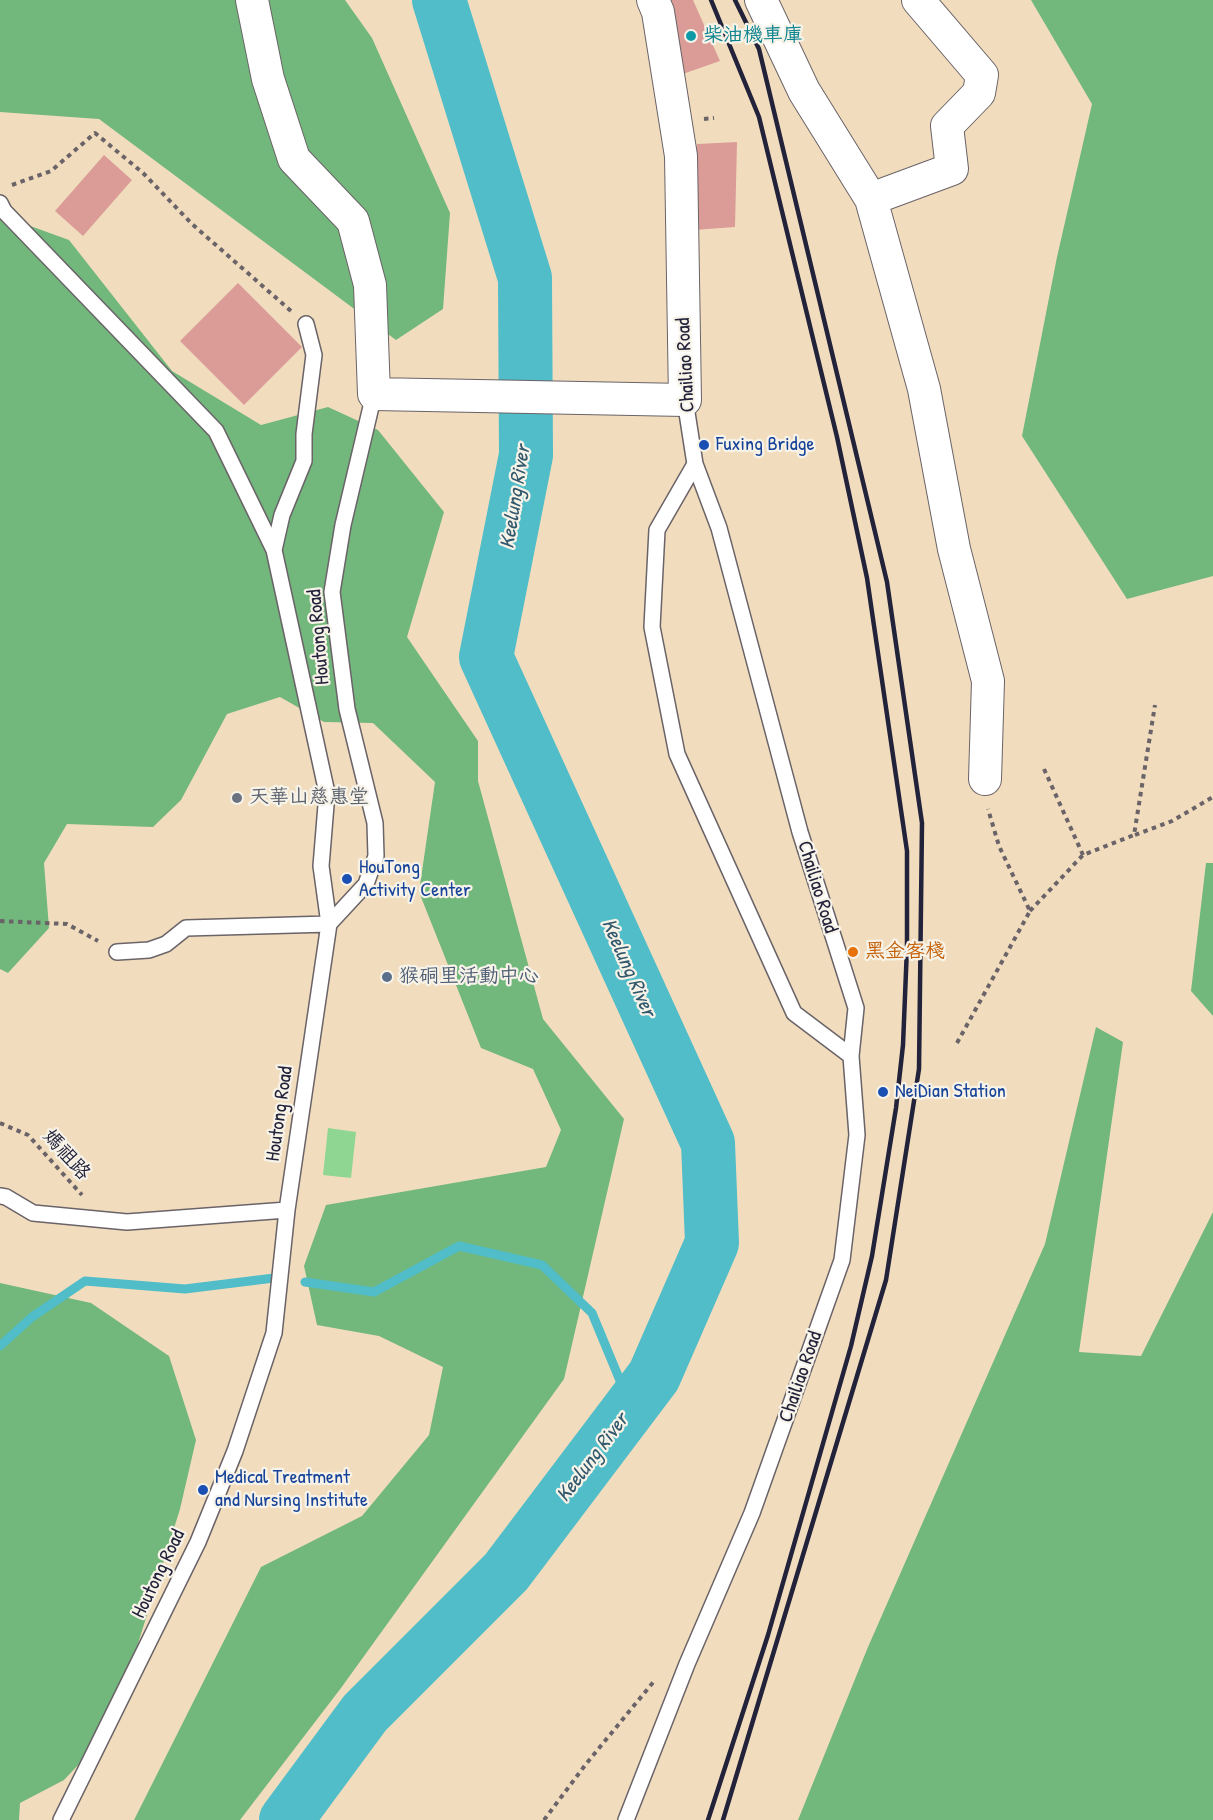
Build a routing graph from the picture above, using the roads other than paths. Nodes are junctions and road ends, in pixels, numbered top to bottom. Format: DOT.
graph roads {
  1 [pos="252,0"];
  2 [pos="653,0"];
  3 [pos="761,0"];
  4 [pos="918,0"];
  5 [pos="872,199"];
  6 [pos="0,203"];
  7 [pos="306,324"];
  8 [pos="374,394"];
  9 [pos="685,400"];
  10 [pos="695,464"];
  11 [pos="274,550"];
  12 [pos="985,779"];
  13 [pos="329,924"];
  14 [pos="117,952"];
  15 [pos="851,1056"];
  16 [pos="0,1196"];
  17 [pos="287,1210"];
  18 [pos="61,1820"];
  19 [pos="626,1820"];
  1 -- 8 [label="street"];
  2 -- 9 [label="street, Chailiao Road"];
  3 -- 5 [label="street"];
  4 -- 5 [label="street"];
  5 -- 12 [label="street"];
  6 -- 11 [label="lane"];
  7 -- 11 [label="lane"];
  8 -- 9 [label="street"];
  8 -- 13 [label="lane, Houtong Road"];
  9 -- 10 [label="lane, Chailiao Road"];
  10 -- 15 [label="lane, Chailiao Road"];
  10 -- 15 [label="lane"];
  11 -- 13 [label="lane"];
  13 -- 14 [label="lane"];
  13 -- 17 [label="lane, Houtong Road"];
  15 -- 19 [label="lane, Chailiao Road"];
  16 -- 17 [label="lane"];
  17 -- 18 [label="lane, Houtong Road"];
}
